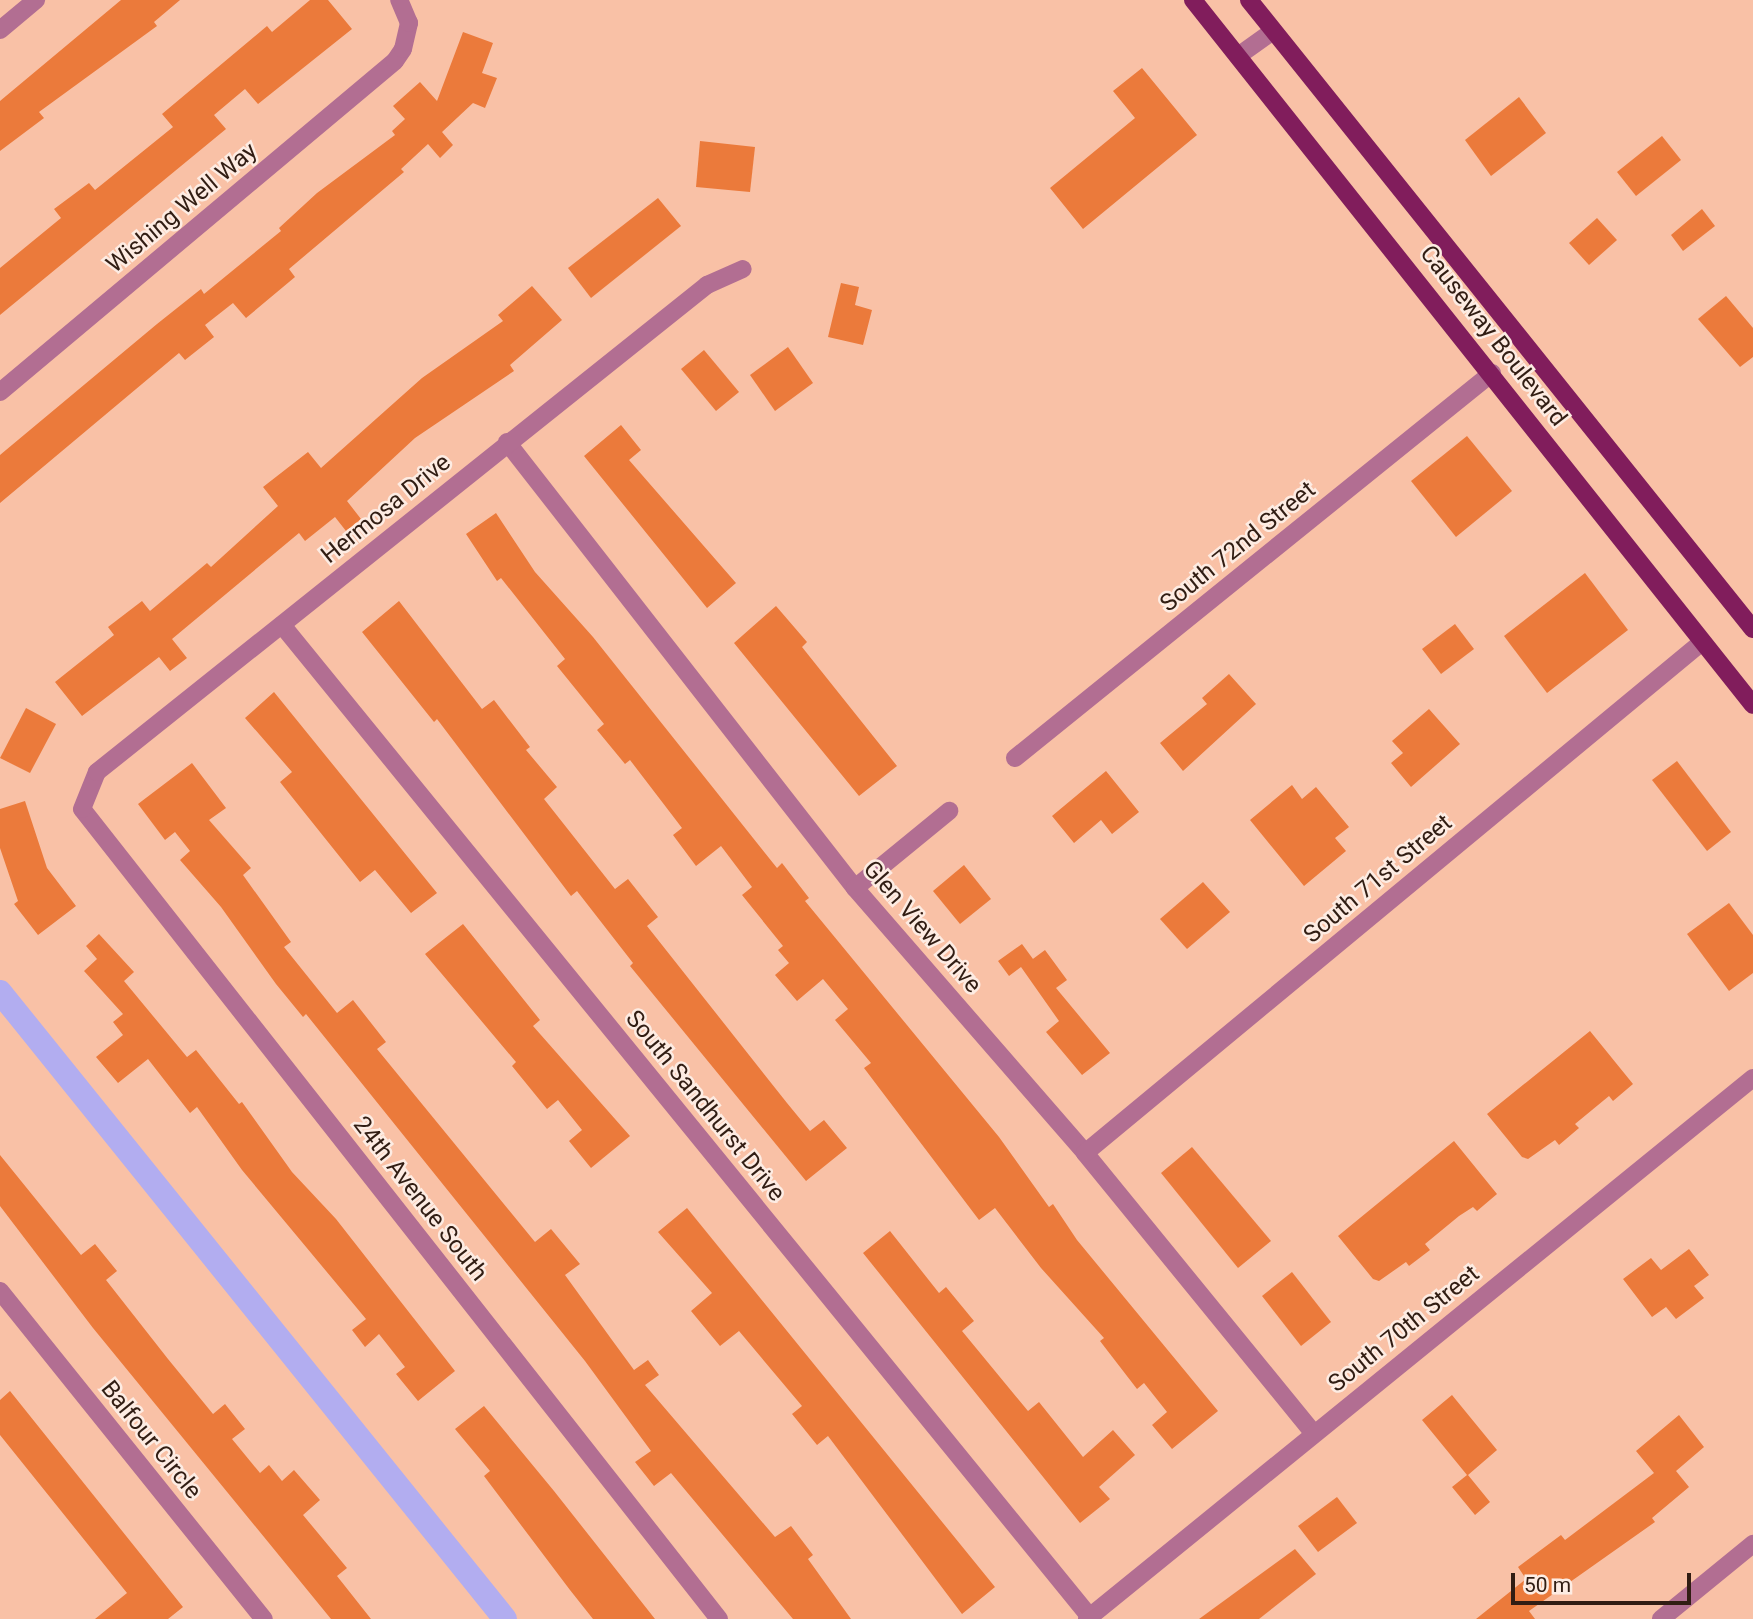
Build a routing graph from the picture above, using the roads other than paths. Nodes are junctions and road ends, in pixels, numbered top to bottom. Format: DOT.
graph roads {
  1 [pos="36,0"];
  2 [pos="399,0"];
  3 [pos="1193,0"];
  4 [pos="1249,0"];
  5 [pos="0,30"];
  6 [pos="1273,31"];
  7 [pos="1238,56"];
  8 [pos="743,269"];
  9 [pos="1492,373"];
  10 [pos="0,392"];
  11 [pos="507,442"];
  12 [pos="282,625"];
  13 [pos="1753,629"];
  14 [pos="1702,642"];
  15 [pos="1753,705"];
  16 [pos="1015,758"];
  17 [pos="82,809"];
  18 [pos="950,811"];
  19 [pos="855,888"];
  20 [pos="1753,1078"];
  21 [pos="1085,1153"];
  22 [pos="0,1291"];
  23 [pos="1314,1434"];
  24 [pos="1753,1544"];
  25 [pos="1088,1618"];
  26 [pos="264,1619"];
  27 [pos="719,1619"];
  28 [pos="1661,1619"];
  1 -- 5 [label="street"];
  2 -- 10 [label="street, Wishing Well Way"];
  3 -- 7 [label="main road, Causeway Boulevard"];
  4 -- 6 [label="main road, Causeway Boulevard"];
  6 -- 7 [label="street"];
  6 -- 13 [label="main road, Causeway Boulevard"];
  7 -- 9 [label="main road, Causeway Boulevard"];
  8 -- 11 [label="street, Hermosa Drive"];
  9 -- 14 [label="main road, Causeway Boulevard"];
  9 -- 16 [label="street, South 72nd Street"];
  11 -- 12 [label="street, Hermosa Drive"];
  11 -- 19 [label="street, Glen View Drive"];
  12 -- 17 [label="street, Hermosa Drive"];
  12 -- 25 [label="street, South Sandhurst Drive"];
  14 -- 15 [label="main road, Causeway Boulevard"];
  14 -- 21 [label="street, South 71st Street"];
  17 -- 27 [label="street, 24th Avenue South"];
  18 -- 19 [label="street"];
  19 -- 21 [label="street, Glen View Drive"];
  20 -- 23 [label="street, South 70th Street"];
  21 -- 23 [label="street, Glen View Drive"];
  22 -- 26 [label="street, Balfour Circle"];
  23 -- 25 [label="street, South 70th Street"];
  24 -- 28 [label="street"];
}
